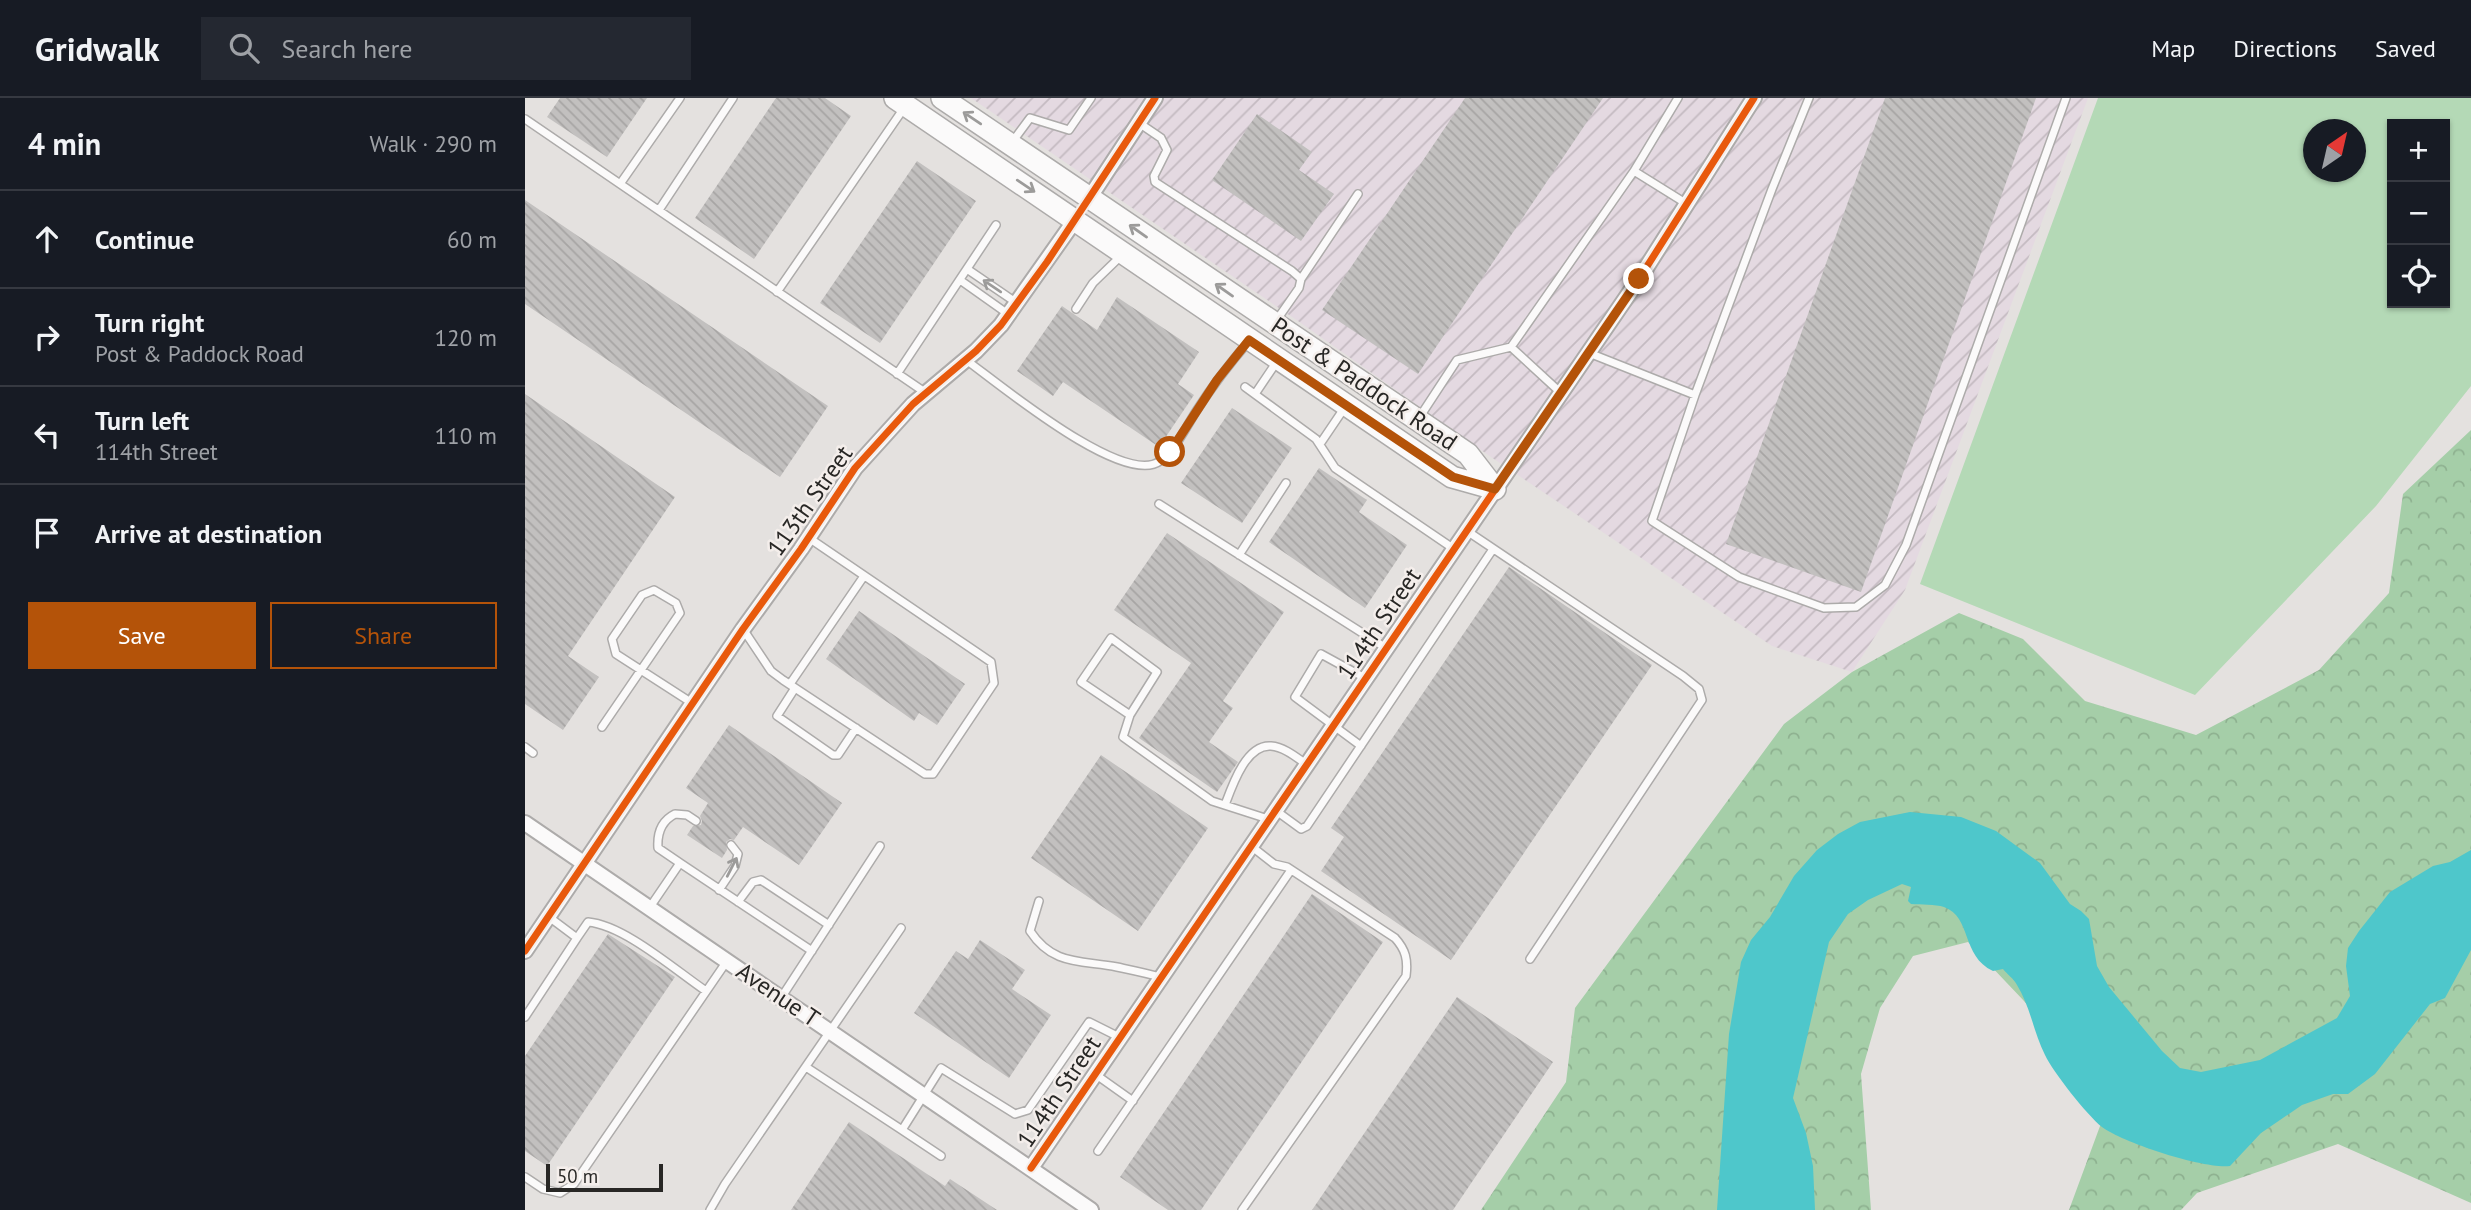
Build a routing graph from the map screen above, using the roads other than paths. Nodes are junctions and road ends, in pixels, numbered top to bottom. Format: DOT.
graph roads {
  1 [pos="680,98"];
  2 [pos="733,98"];
  3 [pos="942,98"];
  4 [pos="1091,98"];
  5 [pos="1155,98"];
  6 [pos="1678,98"];
  7 [pos="1754,98"];
  8 [pos="1809,98"];
  9 [pos="2066,98"];
  10 [pos="901,102"];
  11 [pos="525,119"];
  12 [pos="1139,123"];
  13 [pos="1011,144"];
  14 [pos="1634,170"];
  15 [pos="620,184"];
  16 [pos="1358,194"];
  17 [pos="1090,197"];
  18 [pos="1687,204"];
  19 [pos="659,210"];
  20 [pos="1076,219"];
  21 [pos="996,225"];
  22 [pos="1124,253"];
  23 [pos="967,269"];
  24 [pos="1301,279"];
  25 [pos="960,280"];
  26 [pos="777,292"];
  27 [pos="1013,309"];
  28 [pos="1076,309"];
  29 [pos="1269,321"];
  30 [pos="1249,340"];
  31 [pos="1511,347"];
  32 [pos="1588,353"];
  33 [pos="966,360"];
  34 [pos="1278,360"];
  35 [pos="897,374"];
  36 [pos="1245,387"];
  37 [pos="1561,393"];
  38 [pos="926,394"];
  39 [pos="1255,394"];
  40 [pos="1695,395"];
  41 [pos="1346,405"];
  42 [pos="1417,420"];
  43 [pos="1320,444"];
  44 [pos="1286,483"];
  45 [pos="1495,489"];
  46 [pos="1159,504"];
  47 [pos="1466,531"];
  48 [pos="809,538"];
  49 [pos="1454,549"];
  50 [pos="1493,549"];
  51 [pos="1239,555"];
  52 [pos="864,576"];
  53 [pos="743,629"];
  54 [pos="1386,648"];
  55 [pos="642,670"];
  56 [pos="1365,678"];
  57 [pos="792,686"];
  58 [pos="692,704"];
  59 [pos="1129,715"];
  60 [pos="1332,726"];
  61 [pos="602,727"];
  62 [pos="856,728"];
  63 [pos="1361,746"];
  64 [pos="525,747"];
  65 [pos="533,753"];
  66 [pos="1306,764"];
  67 [pos="1225,805"];
  68 [pos="1271,815"];
  69 [pos="696,821"];
  70 [pos="525,823"];
  71 [pos="731,845"];
  72 [pos="880,846"];
  73 [pos="1250,846"];
  74 [pos="680,863"];
  75 [pos="585,864"];
  76 [pos="1291,870"];
  77 [pos="719,890"];
  78 [pos="1039,901"];
  79 [pos="739,902"];
  80 [pos="650,908"];
  81 [pos="549,917"];
  82 [pos="829,925"];
  83 [pos="901,928"];
  84 [pos="530,932"];
  85 [pos="577,937"];
  86 [pos="525,951"];
  87 [pos="812,951"];
  88 [pos="1530,959"];
  89 [pos="727,961"];
  90 [pos="1160,976"];
  91 [pos="706,991"];
  92 [pos="781,998"];
  93 [pos="525,1017"];
  94 [pos="831,1032"];
  95 [pos="1119,1037"];
  96 [pos="806,1067"];
  97 [pos="1094,1074"];
  98 [pos="923,1095"];
  99 [pos="1133,1101"];
  100 [pos="902,1129"];
  101 [pos="1098,1151"];
  102 [pos="941,1156"];
  103 [pos="1031,1168"];
  104 [pos="525,1177"];
  105 [pos="710,1210"];
  106 [pos="1091,1210"];
  107 [pos="1242,1210"];
  1 -- 15 [label="lane"];
  2 -- 19 [label="lane"];
  13 -- 3 [label="street, Post & Paddock Road, one-way"];
  4 -- 13 [label="lane"];
  5 -- 12 [label="street, 113th Street"];
  6 -- 14 [label="lane"];
  7 -- 18 [label="street, 114th Street"];
  8 -- 40 [label="lane"];
  9 -- 40 [label="lane"];
  10 -- 20 [label="street, Post & Paddock Road, one-way"];
  10 -- 26 [label="lane"];
  11 -- 15 [label="lane"];
  12 -- 17 [label="street, 113th Street"];
  12 -- 24 [label="lane"];
  13 -- 17 [label="street, Post & Paddock Road"];
  14 -- 18 [label="lane"];
  14 -- 31 [label="lane"];
  15 -- 19 [label="lane"];
  16 -- 24 [label="lane"];
  17 -- 20 [label="street, 113th Street"];
  29 -- 17 [label="street, Post & Paddock Road, one-way"];
  18 -- 32 [label="street, 114th Street"];
  19 -- 26 [label="lane"];
  20 -- 22 [label="street, Post & Paddock Road"];
  20 -- 27 [label="street, 113th Street"];
  21 -- 23 [label="lane"];
  22 -- 28 [label="lane"];
  22 -- 30 [label="street, Post & Paddock Road"];
  23 -- 25 [label="lane"];
  27 -- 23 [label="lane, one-way"];
  24 -- 29 [label="lane"];
  25 -- 27 [label="lane"];
  25 -- 35 [label="lane"];
  26 -- 35 [label="lane"];
  27 -- 33 [label="street, 113th Street"];
  29 -- 30 [label="street"];
  29 -- 42 [label="street, Post & Paddock Road"];
  30 -- 33 [label="lane"];
  30 -- 34 [label="street, Post & Paddock Road"];
  31 -- 37 [label="lane"];
  31 -- 42 [label="lane"];
  32 -- 37 [label="street, 114th Street"];
  32 -- 40 [label="lane"];
  33 -- 38 [label="street, 113th Street"];
  34 -- 39 [label="lane"];
  34 -- 41 [label="street, Post & Paddock Road"];
  35 -- 38 [label="lane"];
  36 -- 39 [label="lane"];
  37 -- 45 [label="street, 114th Street"];
  38 -- 48 [label="street, 113th Street"];
  39 -- 43 [label="lane"];
  41 -- 43 [label="lane"];
  41 -- 45 [label="street, Post & Paddock Road"];
  42 -- 45 [label="street, Post & Paddock Road"];
  43 -- 49 [label="lane"];
  44 -- 51 [label="lane"];
  45 -- 47 [label="street, 114th Street"];
  46 -- 51 [label="lane"];
  47 -- 49 [label="street, 114th Street"];
  47 -- 50 [label="lane"];
  48 -- 52 [label="lane"];
  48 -- 53 [label="street, 113th Street"];
  49 -- 54 [label="street, 114th Street"];
  50 -- 63 [label="lane"];
  50 -- 88 [label="lane"];
  51 -- 54 [label="lane"];
  52 -- 57 [label="lane"];
  52 -- 62 [label="lane"];
  53 -- 57 [label="lane"];
  53 -- 58 [label="street, 113th Street"];
  54 -- 56 [label="street, 114th Street"];
  55 -- 55 [label="lane"];
  55 -- 58 [label="lane"];
  55 -- 61 [label="lane"];
  56 -- 60 [label="street, 114th Street"];
  56 -- 60 [label="lane"];
  57 -- 62 [label="lane"];
  57 -- 62 [label="lane"];
  58 -- 75 [label="street, 113th Street"];
  59 -- 59 [label="lane"];
  59 -- 67 [label="lane"];
  60 -- 63 [label="lane"];
  60 -- 66 [label="street, 114th Street"];
  63 -- 68 [label="lane"];
  64 -- 65 [label="lane"];
  66 -- 67 [label="lane"];
  66 -- 68 [label="street, 114th Street"];
  67 -- 68 [label="lane"];
  68 -- 73 [label="street, 114th Street"];
  69 -- 74 [label="lane"];
  70 -- 75 [label="street, Avenue T"];
  77 -- 71 [label="lane, one-way"];
  72 -- 82 [label="lane"];
  73 -- 76 [label="lane"];
  73 -- 90 [label="street, 114th Street"];
  74 -- 77 [label="lane"];
  74 -- 80 [label="lane"];
  75 -- 80 [label="street, Avenue T"];
  75 -- 81 [label="street, 113th Street"];
  76 -- 99 [label="lane"];
  76 -- 107 [label="lane"];
  77 -- 79 [label="lane"];
  78 -- 90 [label="lane"];
  79 -- 82 [label="lane"];
  79 -- 87 [label="lane"];
  80 -- 89 [label="street, Avenue T"];
  81 -- 84 [label="street, 113th Street"];
  81 -- 85 [label="lane"];
  82 -- 87 [label="lane"];
  83 -- 94 [label="lane"];
  84 -- 86 [label="street, 113th Street"];
  85 -- 91 [label="lane"];
  85 -- 93 [label="lane"];
  87 -- 92 [label="lane"];
  89 -- 91 [label="lane"];
  89 -- 92 [label="street, Avenue T"];
  90 -- 95 [label="street, 114th Street"];
  91 -- 104 [label="lane"];
  92 -- 94 [label="street, Avenue T"];
  94 -- 96 [label="lane"];
  94 -- 98 [label="street, Avenue T"];
  95 -- 97 [label="street, 114th Street"];
  95 -- 98 [label="lane"];
  96 -- 100 [label="lane"];
  96 -- 105 [label="lane"];
  97 -- 99 [label="lane"];
  97 -- 103 [label="street, 114th Street"];
  98 -- 100 [label="lane"];
  98 -- 103 [label="street, Avenue T"];
  99 -- 101 [label="lane"];
  100 -- 102 [label="lane"];
  103 -- 106 [label="street, 114th Street"];
}
